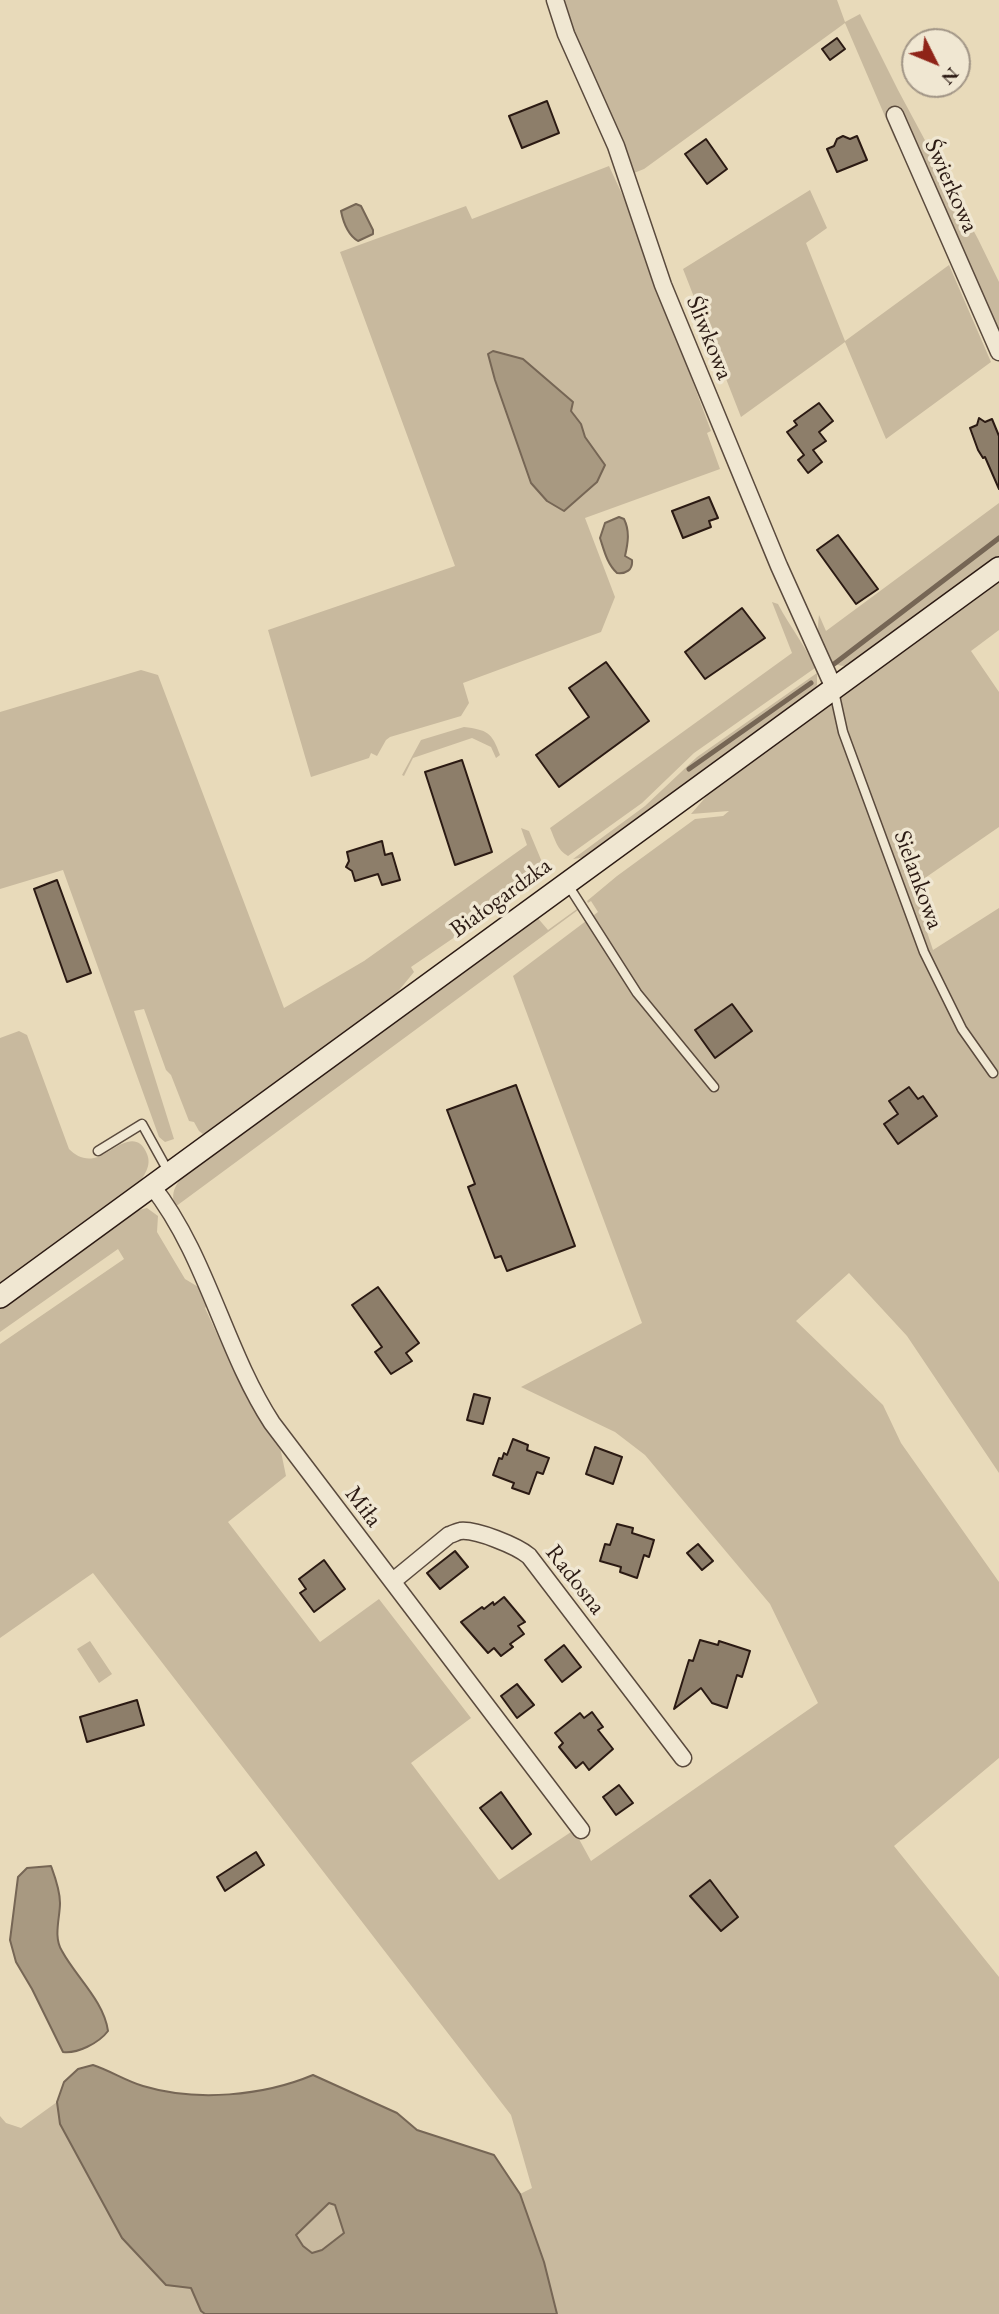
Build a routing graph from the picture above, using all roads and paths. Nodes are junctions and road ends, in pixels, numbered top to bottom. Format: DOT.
graph roads {
  1 [pos="555,0"];
  2 [pos="895,115"];
  3 [pos="999,352"];
  4 [pos="999,568"];
  5 [pos="834,688"];
  6 [pos="566,883"];
  7 [pos="993,1073"];
  8 [pos="715,1087"];
  9 [pos="97,1151"];
  10 [pos="161,1180"];
  11 [pos="0,1297"];
  12 [pos="393,1581"];
  13 [pos="682,1758"];
  14 [pos="581,1830"];
  1 -- 5 [label="street, Śliwkowa"];
  2 -- 3 [label="street, Świerkowa"];
  4 -- 5 [label="main road, Białogardzka"];
  5 -- 6 [label="main road, Białogardzka"];
  5 -- 7 [label="lane, Sielankowa"];
  6 -- 8 [label="lane"];
  6 -- 10 [label="main road, Białogardzka"];
  9 -- 10 [label="lane"];
  10 -- 11 [label="main road, Białogardzka"];
  10 -- 12 [label="street, Miła"];
  12 -- 13 [label="street, Radosna"];
  12 -- 14 [label="street, Miła"];
}
